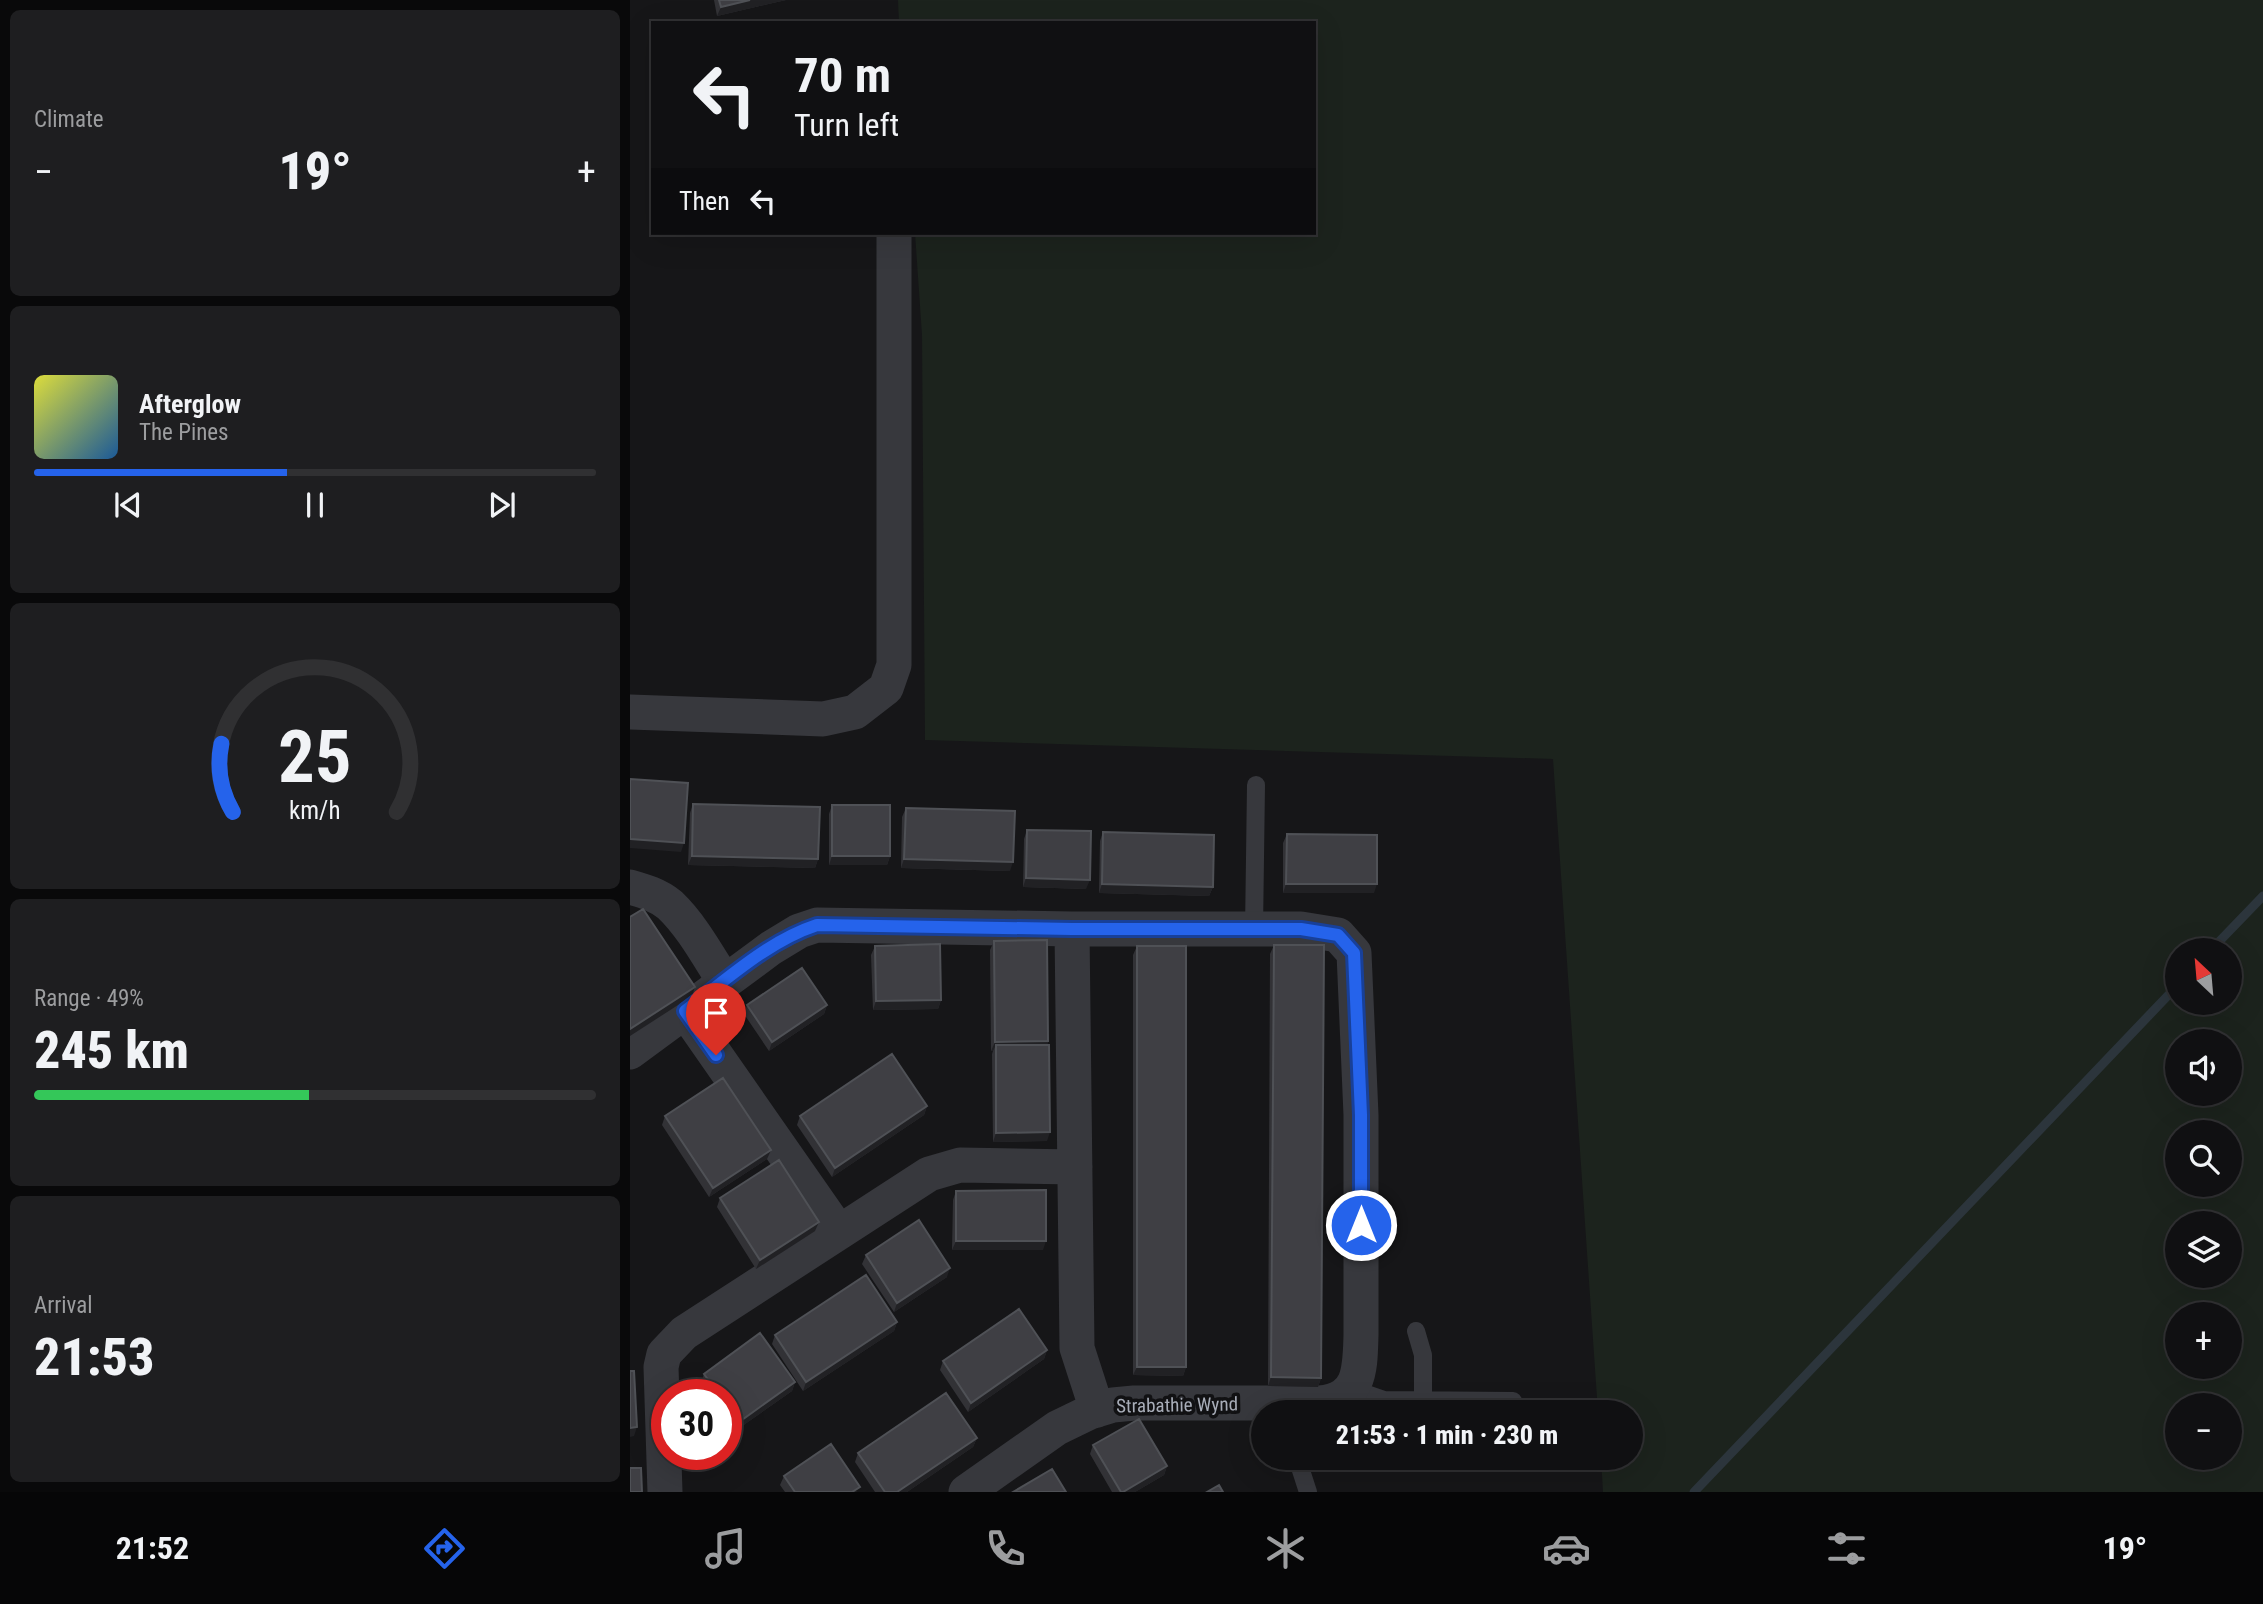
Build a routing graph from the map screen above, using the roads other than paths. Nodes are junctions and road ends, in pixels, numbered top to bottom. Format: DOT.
graph roads {
  1 [pos="894,235"];
  2 [pos="630,712"];
  3 [pos="1256,785"];
  4 [pos="630,887"];
  5 [pos="1072,929"];
  6 [pos="1254,930"];
  7 [pos="724,981"];
  8 [pos="685,1011"];
  9 [pos="630,1052"];
  10 [pos="1075,1167"];
  11 [pos="839,1232"];
  12 [pos="1416,1331"];
  13 [pos="1352,1389"];
  14 [pos="1423,1399"];
  15 [pos="1337,1400"];
  16 [pos="1468,1400"];
  17 [pos="1251,1407"];
  18 [pos="1097,1410"];
  19 [pos="1301,1470"];
  20 [pos="665,1492"];
  21 [pos="966,1492"];
  22 [pos="1308,1492"];
  1 -- 2 [label="street"];
  3 -- 6 [label="lane"];
  4 -- 7 [label="street"];
  5 -- 6 [label="street"];
  5 -- 7 [label="street"];
  5 -- 10 [label="street"];
  6 -- 13 [label="street"];
  7 -- 8 [label="street"];
  8 -- 9 [label="street"];
  8 -- 11 [label="street"];
  10 -- 11 [label="street"];
  10 -- 18 [label="street"];
  11 -- 20 [label="street"];
  12 -- 14 [label="lane"];
  13 -- 14 [label="lane"];
  13 -- 15 [label="street, Strabathie Wynd"];
  14 -- 16 [label="lane"];
  17 -- 18 [label="street, Strabathie Wynd"];
  18 -- 21 [label="street, Strabathie Wynd"];
  19 -- 22 [label="lane"];
}
